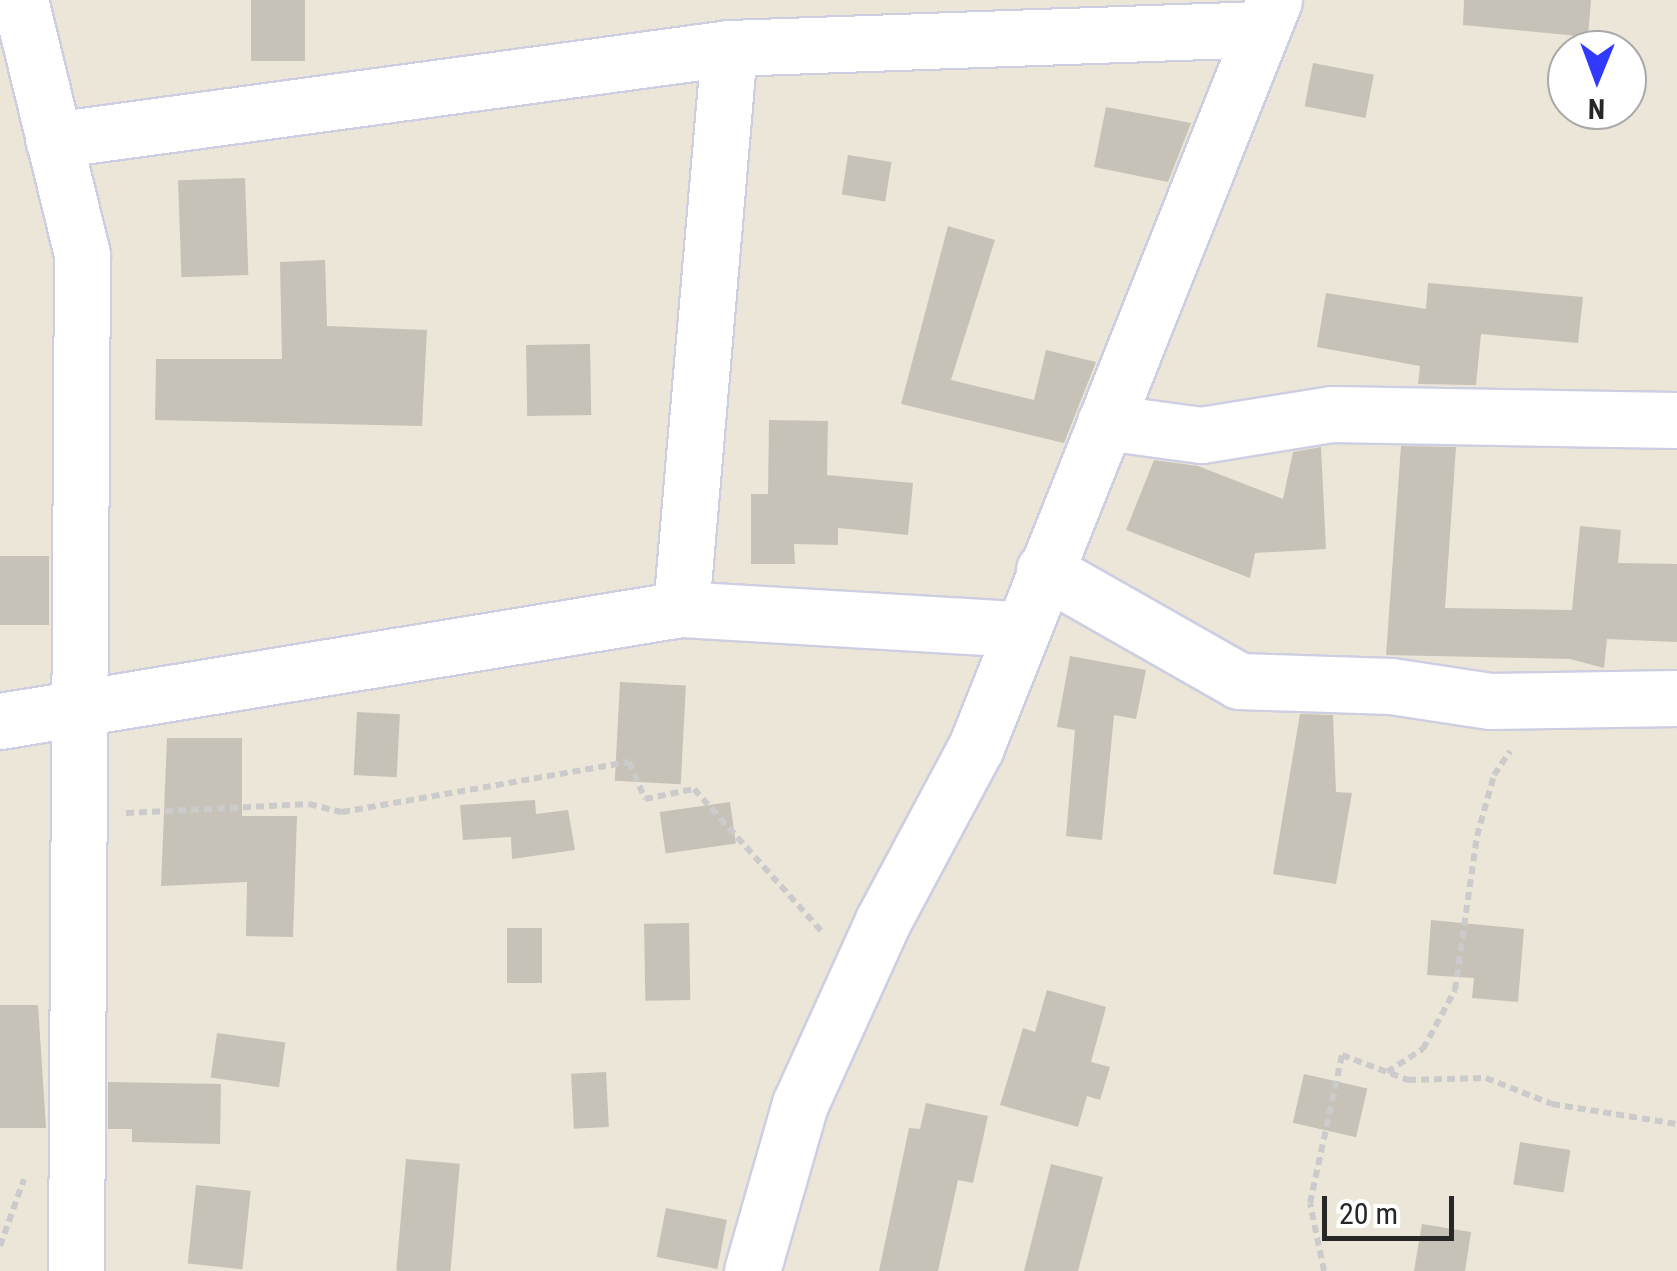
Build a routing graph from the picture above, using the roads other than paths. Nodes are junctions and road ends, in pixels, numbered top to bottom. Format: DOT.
graph roads {
  1 [pos="20,0"];
  2 [pos="1268,14"];
  3 [pos="730,48"];
  4 [pos="53,140"];
  5 [pos="1677,420"];
  6 [pos="1105,422"];
  7 [pos="1044,570"];
  8 [pos="681,609"];
  9 [pos="1021,629"];
  10 [pos="1677,698"];
  11 [pos="80,710"];
  12 [pos="0,721"];
  13 [pos="76,1271"];
  14 [pos="752,1271"];
  1 -- 4 [label="street"];
  2 -- 3 [label="street"];
  2 -- 6 [label="street"];
  3 -- 4 [label="street"];
  3 -- 8 [label="street"];
  4 -- 11 [label="street"];
  5 -- 6 [label="street"];
  6 -- 7 [label="street"];
  7 -- 9 [label="street"];
  7 -- 10 [label="street"];
  8 -- 9 [label="street"];
  8 -- 11 [label="street"];
  9 -- 14 [label="street"];
  11 -- 12 [label="street"];
  11 -- 13 [label="street"];
}
